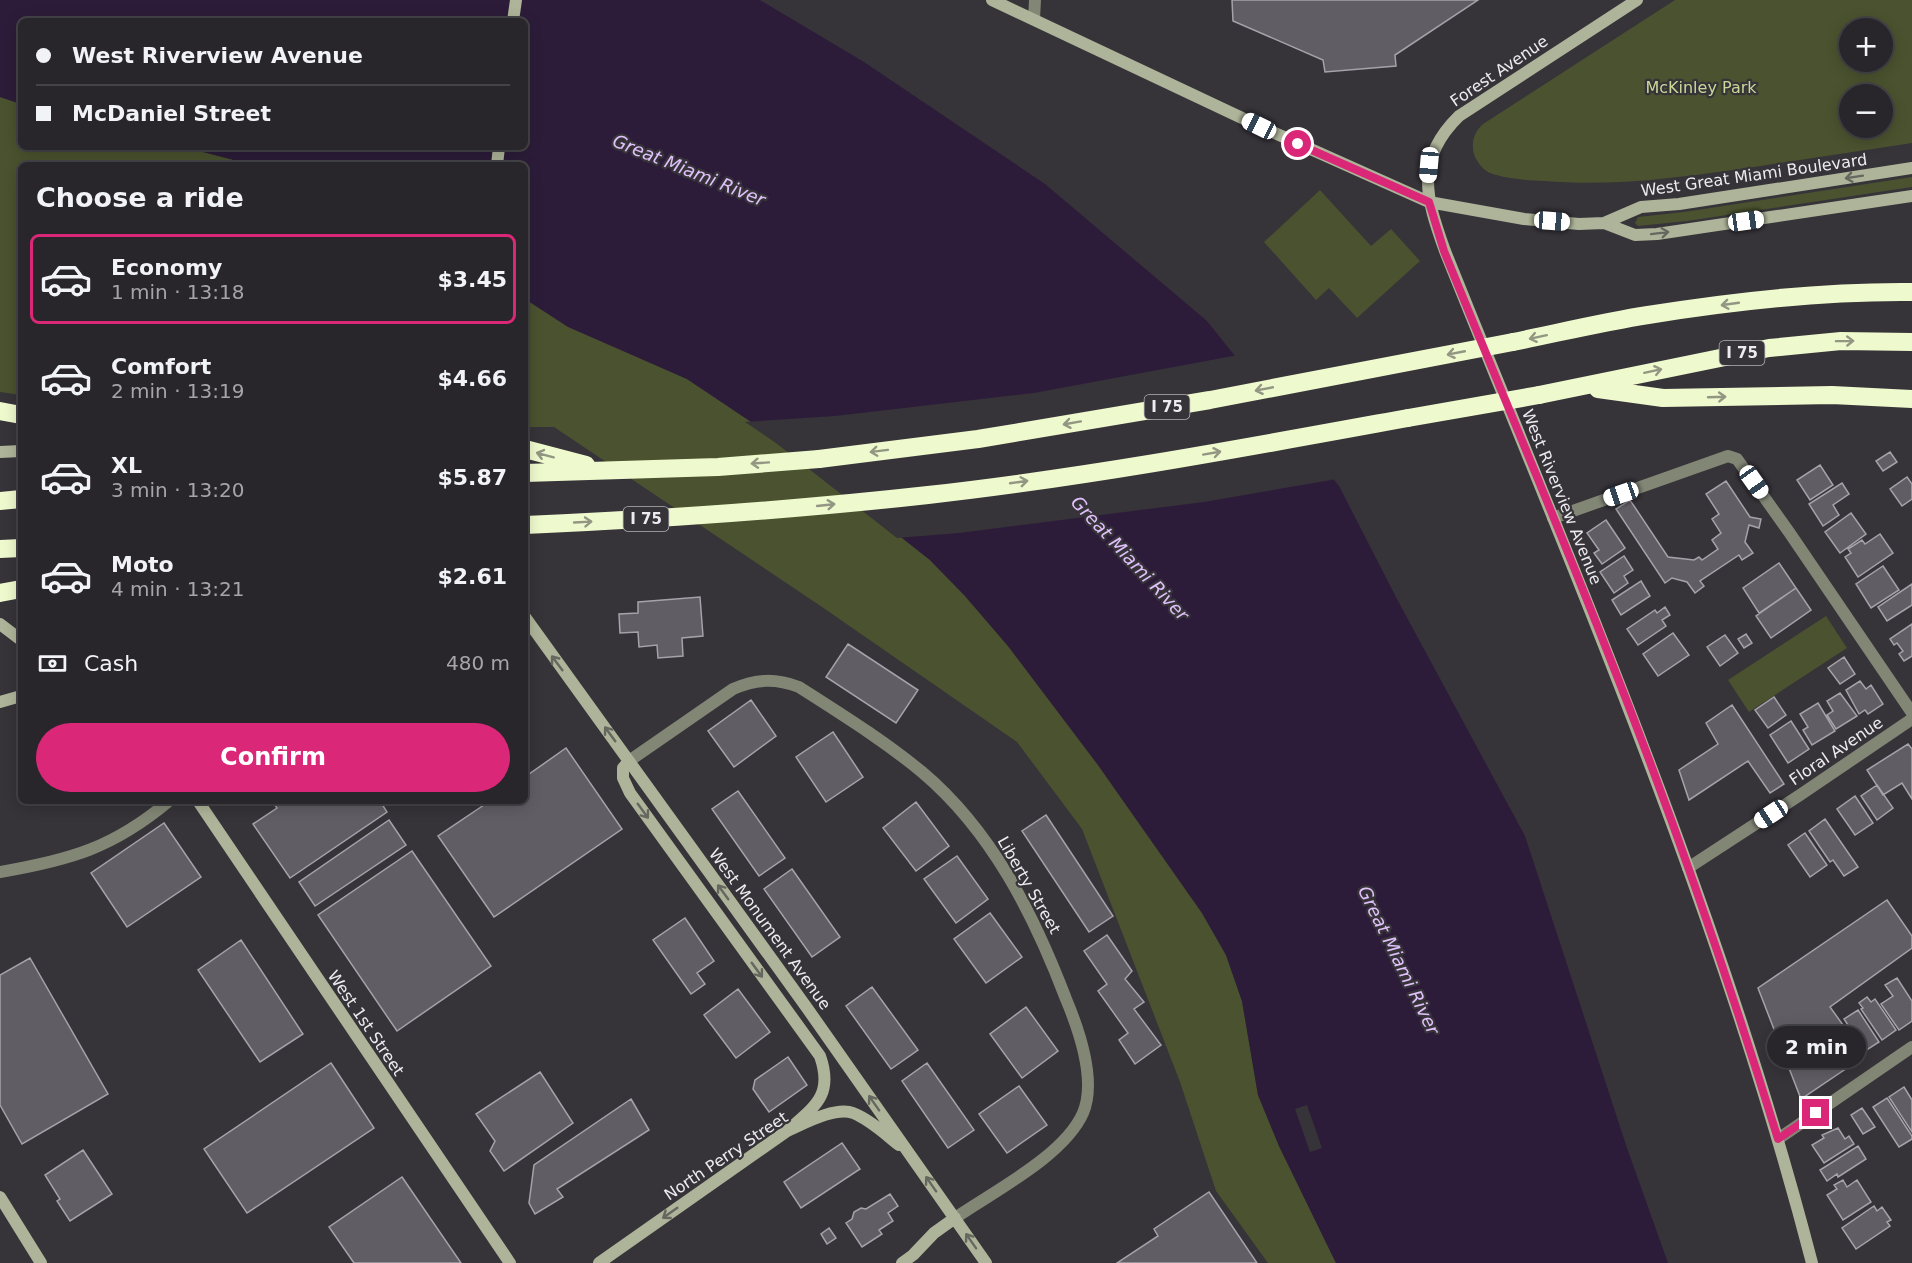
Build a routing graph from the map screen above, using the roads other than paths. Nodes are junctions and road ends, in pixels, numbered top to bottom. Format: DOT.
graph roads {
  1 [pos="516,0"];
  2 [pos="992,0"];
  3 [pos="1035,0"];
  4 [pos="1637,0"];
  5 [pos="513,18"];
  6 [pos="1034,19"];
  7 [pos="1912,168"];
  8 [pos="1912,196"];
  9 [pos="1429,202"];
  10 [pos="1604,223"];
  11 [pos="1912,292"];
  12 [pos="1912,342"];
  13 [pos="1575,388"];
  14 [pos="1912,399"];
  15 [pos="0,411"];
  16 [pos="18,414"];
  17 [pos="528,450"];
  18 [pos="18,451"];
  19 [pos="0,452"];
  20 [pos="606,470"];
  21 [pos="528,473"];
  22 [pos="18,500"];
  23 [pos="1,501"];
  24 [pos="1553,518"];
  25 [pos="528,525"];
  26 [pos="18,548"];
  27 [pos="0,549"];
  28 [pos="18,590"];
  29 [pos="0,593"];
  30 [pos="528,621"];
  31 [pos="0,624"];
  32 [pos="18,638"];
  33 [pos="18,698"];
  34 [pos="2,701"];
  35 [pos="1912,713"];
  36 [pos="1912,719"];
  37 [pos="630,761"];
  38 [pos="165,804"];
  39 [pos="200,804"];
  40 [pos="1688,868"];
  41 [pos="0,872"];
  42 [pos="1912,1047"];
  43 [pos="787,1131"];
  44 [pos="1778,1139"];
  45 [pos="908,1150"];
  46 [pos="0,1197"];
  47 [pos="955,1218"];
  48 [pos="41,1263"];
  49 [pos="510,1263"];
  50 [pos="599,1263"];
  51 [pos="902,1263"];
  52 [pos="986,1263"];
  53 [pos="1812,1263"];
  1 -- 5 [label="main road"];
  2 -- 6 [label="main road"];
  3 -- 6 [label="street"];
  4 -- 9 [label="main road, Forest Avenue"];
  6 -- 9 [label="main road"];
  7 -- 10 [label="main road, West Great Miami Boulevard, one-way"];
  10 -- 8 [label="main road, West Great Miami Boulevard, one-way"];
  9 -- 10 [label="main road, West Great Miami Boulevard"];
  9 -- 24 [label="main road, West Riverview Avenue"];
  11 -- 20 [label="highway, I 75, one-way, bridge"];
  13 -- 12 [label="highway, I 75, one-way"];
  13 -- 14 [label="highway, one-way"];
  25 -- 13 [label="highway, I 75, one-way, bridge"];
  15 -- 16 [label="highway"];
  20 -- 17 [label="highway, one-way"];
  18 -- 19 [label="main road"];
  20 -- 21 [label="highway, I 75"];
  22 -- 23 [label="highway"];
  24 -- 35 [label="street"];
  24 -- 40 [label="main road, West Riverview Avenue"];
  26 -- 27 [label="highway"];
  28 -- 29 [label="highway"];
  37 -- 30 [label="main road, West Monument Avenue, one-way"];
  31 -- 32 [label="main road"];
  33 -- 34 [label="main road"];
  36 -- 40 [label="street, Floral Avenue"];
  37 -- 43 [label="main road, one-way"];
  45 -- 37 [label="main road, West Monument Avenue, one-way"];
  37 -- 47 [label="street, Liberty Street"];
  38 -- 41 [label="street"];
  39 -- 49 [label="main road, West 1st Street"];
  40 -- 44 [label="main road, West Riverview Avenue"];
  42 -- 44 [label="street"];
  43 -- 45 [label="main road, North Perry Street"];
  43 -- 50 [label="main road, North Perry Street, one-way"];
  44 -- 53 [label="main road, West Riverview Avenue"];
  47 -- 45 [label="main road, West Monument Avenue, one-way"];
  46 -- 48 [label="main road"];
  47 -- 51 [label="main road"];
  52 -- 47 [label="main road, West Monument Avenue, one-way"];
}
